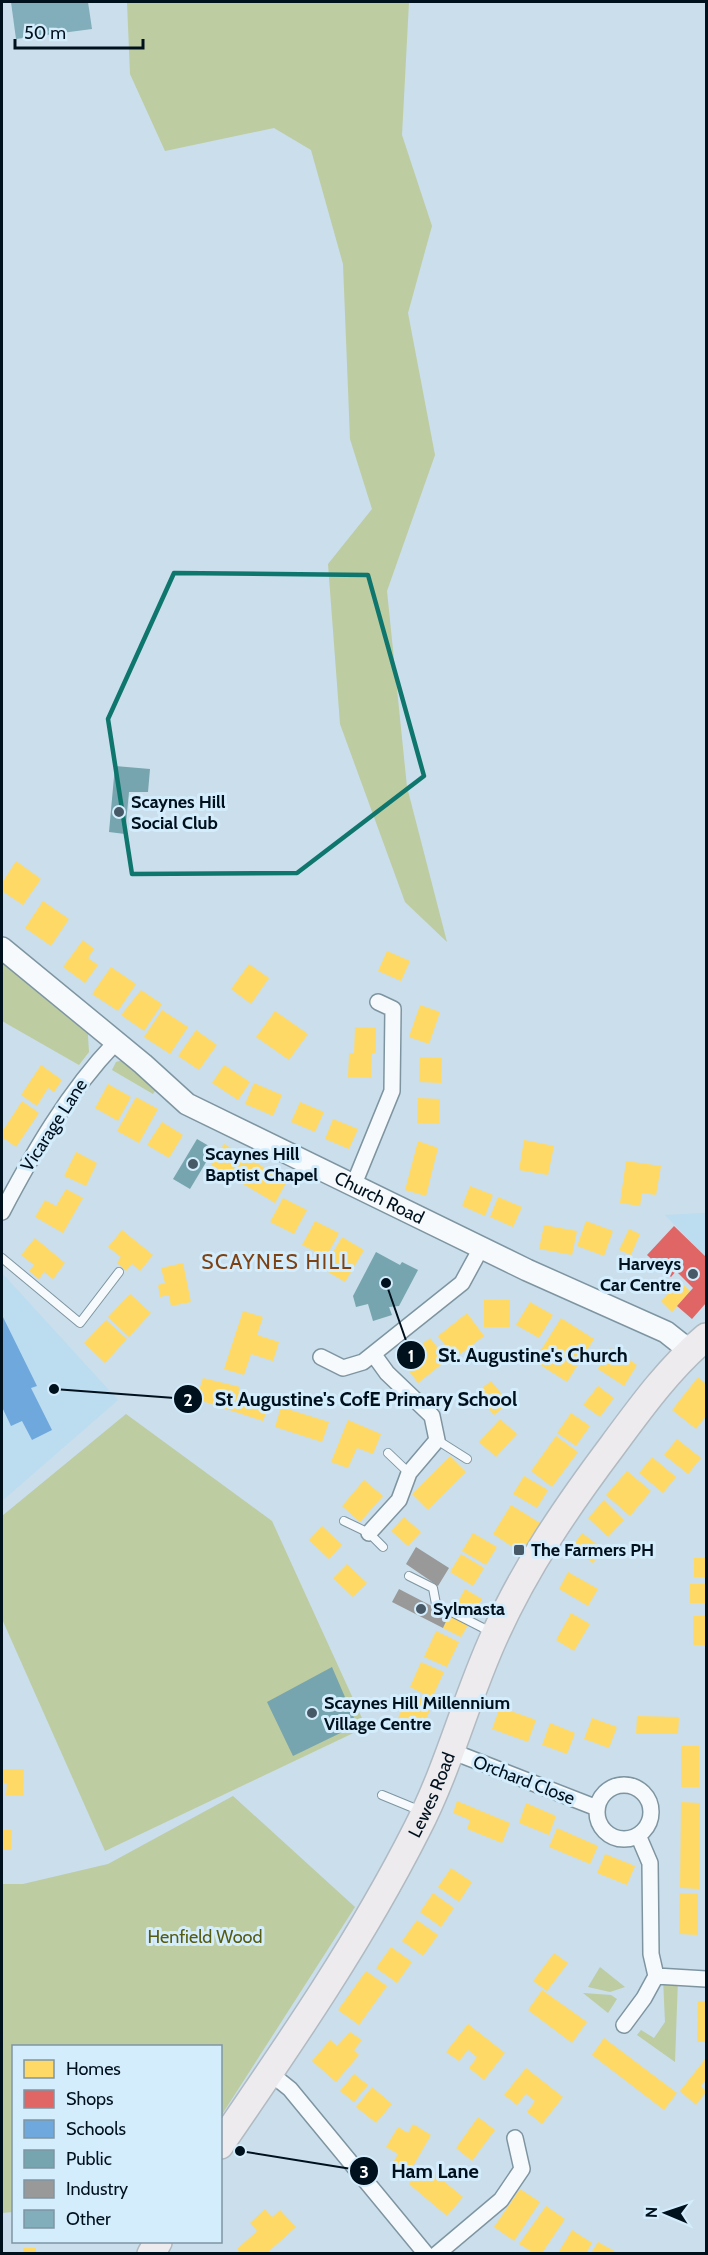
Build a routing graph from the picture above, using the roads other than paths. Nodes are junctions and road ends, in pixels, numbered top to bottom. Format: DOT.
graph roads {
  1 [pos="2,948"];
  2 [pos="378,1002"];
  3 [pos="115,1043"];
  4 [pos="354,1184"];
  5 [pos="2,1212"];
  6 [pos="481,1248"];
  7 [pos="2,1258"];
  8 [pos="119,1272"];
  9 [pos="702,1341"];
  10 [pos="374,1355"];
  11 [pos="321,1358"];
  12 [pos="437,1440"];
  13 [pos="388,1453"];
  14 [pos="467,1459"];
  15 [pos="409,1473"];
  16 [pos="344,1521"];
  17 [pos="369,1533"];
  18 [pos="383,1547"];
  19 [pos="409,1576"];
  20 [pos="495,1634"];
  21 [pos="451,1751"];
  22 [pos="382,1795"];
  23 [pos="597,1808"];
  24 [pos="425,1812"];
  25 [pos="638,1835"];
  26 [pos="656,1976"];
  27 [pos="706,1980"];
  28 [pos="624,2025"];
  29 [pos="270,2073"];
  30 [pos="515,2138"];
  31 [pos="222,2142"];
  32 [pos="426,2253"];
  33 [pos="437,2253"];
  1 -- 3 [label="street, Church Road"];
  2 -- 4 [label="street"];
  3 -- 4 [label="street, Church Road"];
  3 -- 5 [label="street, Vicarage Lane"];
  4 -- 6 [label="street, Church Road"];
  6 -- 9 [label="street, Church Road"];
  6 -- 10 [label="street"];
  7 -- 8 [label="lane"];
  9 -- 20 [label="highway, Lewes Road"];
  10 -- 11 [label="street"];
  10 -- 12 [label="street"];
  12 -- 14 [label="lane"];
  12 -- 15 [label="street"];
  13 -- 15 [label="lane"];
  15 -- 17 [label="street"];
  16 -- 17 [label="lane"];
  17 -- 18 [label="lane"];
  19 -- 20 [label="lane"];
  20 -- 21 [label="highway, Lewes Road"];
  21 -- 23 [label="street, Orchard Close"];
  21 -- 24 [label="highway, Lewes Road"];
  22 -- 24 [label="lane"];
  23 -- 25 [label="street, Orchard Close"];
  23 -- 25 [label="street, Orchard Close"];
  24 -- 29 [label="highway, Lewes Road"];
  25 -- 26 [label="street"];
  26 -- 27 [label="street"];
  26 -- 28 [label="street"];
  29 -- 31 [label="highway, Lewes Road"];
  29 -- 32 [label="street"];
  30 -- 33 [label="street"];
}
